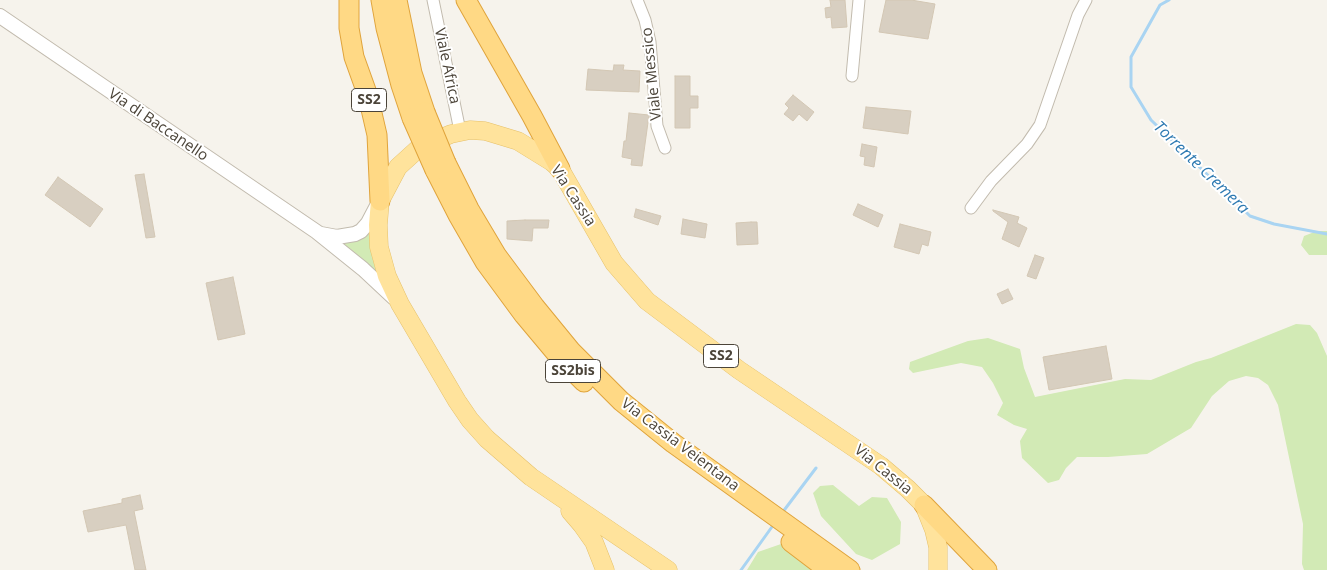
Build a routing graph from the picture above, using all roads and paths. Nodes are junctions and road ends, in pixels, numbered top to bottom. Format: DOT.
graph roads {
  1 [pos="349,0"];
  2 [pos="381,0"];
  3 [pos="397,0"];
  4 [pos="433,0"];
  5 [pos="466,0"];
  6 [pos="637,0"];
  7 [pos="859,0"];
  8 [pos="1086,0"];
  9 [pos="0,16"];
  10 [pos="852,76"];
  11 [pos="418,115"];
  12 [pos="460,132"];
  13 [pos="665,148"];
  14 [pos="560,169"];
  15 [pos="380,201"];
  16 [pos="971,208"];
  17 [pos="317,232"];
  18 [pos="400,304"];
  19 [pos="551,491"];
  20 [pos="924,505"];
  21 [pos="789,533"];
  22 [pos="605,570"];
  23 [pos="668,570"];
  24 [pos="828,570"];
  25 [pos="850,570"];
  26 [pos="938,570"];
  27 [pos="987,570"];
  1 -- 15 [label="highway, SS2"];
  2 -- 11 [label="highway, Via Cassia Veientana / SS2bis"];
  3 -- 11 [label="highway, Via Cassia Veientana / SS2bis"];
  4 -- 12 [label="street, Viale Africa"];
  5 -- 14 [label="highway, SS2"];
  6 -- 13 [label="street, Viale Messico"];
  7 -- 10 [label="street"];
  8 -- 16 [label="street"];
  9 -- 17 [label="street, Via di Baccanello"];
  11 -- 21 [label="highway, Via Cassia Veientana / SS2bis, bridge"];
  12 -- 14 [label="main road, Via Cassia / SS2"];
  12 -- 15 [label="main road, Via Cassia / SS2"];
  14 -- 20 [label="main road, Via Cassia / SS2"];
  15 -- 17 [label="street, Via di Baccanello"];
  15 -- 18 [label="main road, Via Cassia / SS2"];
  17 -- 18 [label="street, Via di Baccanello"];
  18 -- 19 [label="main road, Via Cassia / SS2"];
  19 -- 22 [label="main road, Via Cassia / SS2"];
  19 -- 23 [label="main road, Via Cassia / SS2"];
  20 -- 26 [label="main road, Via Cassia / SS2"];
  20 -- 27 [label="highway"];
  21 -- 24 [label="highway, Via Cassia Veientana / SS2bis"];
  21 -- 25 [label="highway, Via Cassia Veientana / SS2bis"];
}
